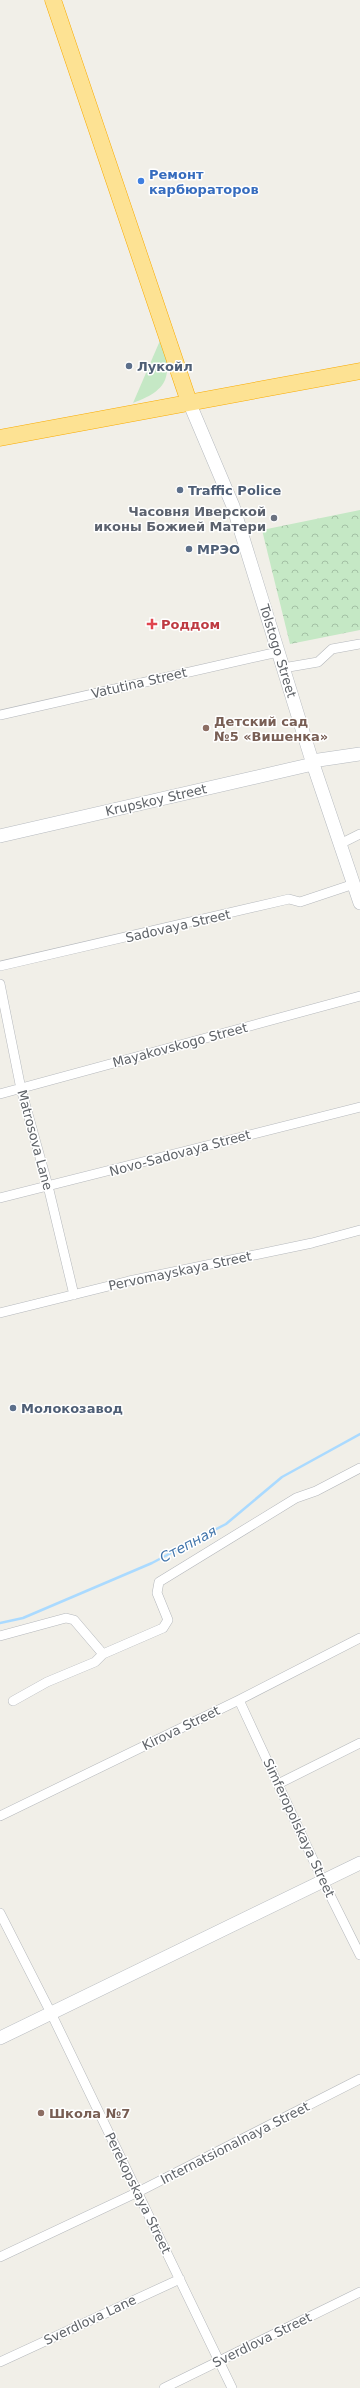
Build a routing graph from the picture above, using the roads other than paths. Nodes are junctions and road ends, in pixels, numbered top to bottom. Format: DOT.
graph roads {
  1 [pos="53,0"];
  2 [pos="360,371"];
  3 [pos="189,402"];
  4 [pos="0,438"];
  5 [pos="360,644"];
  6 [pos="278,652"];
  7 [pos="283,668"];
  8 [pos="0,715"];
  9 [pos="360,754"];
  10 [pos="312,763"];
  11 [pos="360,834"];
  12 [pos="0,836"];
  13 [pos="340,844"];
  14 [pos="358,895"];
  15 [pos="0,966"];
  16 [pos="0,984"];
  17 [pos="360,996"];
  18 [pos="21,1089"];
  19 [pos="0,1094"];
  20 [pos="360,1108"];
  21 [pos="48,1186"];
  22 [pos="0,1198"];
  23 [pos="360,1230"];
  24 [pos="74,1295"];
  25 [pos="0,1313"];
  26 [pos="360,1468"];
  27 [pos="0,1636"];
  28 [pos="360,1638"];
  29 [pos="103,1654"];
  30 [pos="240,1700"];
  31 [pos="13,1701"];
  32 [pos="360,1743"];
  33 [pos="278,1784"];
  34 [pos="0,1816"];
  35 [pos="360,1863"];
  36 [pos="323,1881"];
  37 [pos="0,1913"];
  38 [pos="360,1955"];
  39 [pos="51,2013"];
  40 [pos="0,2038"];
  41 [pos="360,2078"];
  42 [pos="138,2192"];
  43 [pos="0,2257"];
  44 [pos="180,2279"];
  45 [pos="360,2292"];
  46 [pos="219,2361"];
  47 [pos="0,2362"];
  48 [pos="164,2388"];
  49 [pos="232,2388"];
  1 -- 3 [label="highway"];
  2 -- 3 [label="highway"];
  3 -- 4 [label="highway"];
  3 -- 6 [label="main road, Tolstogo Street"];
  5 -- 7 [label="street"];
  6 -- 7 [label="main road, Tolstogo Street"];
  6 -- 8 [label="street, Vatutina Street"];
  7 -- 10 [label="main road, Tolstogo Street"];
  9 -- 10 [label="main road, Krupskoy Street"];
  10 -- 12 [label="main road, Krupskoy Street"];
  10 -- 13 [label="main road, Tolstogo Street"];
  11 -- 13 [label="street"];
  13 -- 14 [label="main road, Tolstogo Street"];
  14 -- 15 [label="street, Sadovaya Street"];
  16 -- 18 [label="street, Matrosova Lane"];
  17 -- 18 [label="street, Mayakovskogo Street"];
  18 -- 19 [label="street, Mayakovskogo Street"];
  18 -- 21 [label="street, Matrosova Lane"];
  20 -- 21 [label="street, Novo-Sadovaya Street"];
  21 -- 22 [label="street, Novo-Sadovaya Street"];
  21 -- 24 [label="street, Matrosova Lane"];
  23 -- 24 [label="street, Pervomayskaya Street"];
  24 -- 25 [label="street, Pervomayskaya Street"];
  26 -- 29 [label="street"];
  27 -- 29 [label="street"];
  28 -- 30 [label="street, Kirova Street"];
  29 -- 31 [label="street"];
  30 -- 33 [label="street, Simferopolskaya Street"];
  30 -- 34 [label="street, Kirova Street"];
  32 -- 33 [label="street"];
  33 -- 36 [label="street, Simferopolskaya Street"];
  35 -- 36 [label="main road"];
  36 -- 38 [label="street, Simferopolskaya Street"];
  36 -- 39 [label="main road"];
  37 -- 39 [label="street, Perekopskaya Street"];
  39 -- 40 [label="main road"];
  39 -- 42 [label="street, Perekopskaya Street"];
  41 -- 42 [label="street, Internatsionalnaya Street"];
  42 -- 43 [label="street, Internatsionalnaya Street"];
  42 -- 44 [label="street, Perekopskaya Street"];
  44 -- 46 [label="street, Perekopskaya Street"];
  44 -- 47 [label="street, Sverdlova Lane"];
  45 -- 46 [label="street, Sverdlova Street"];
  46 -- 48 [label="street, Sverdlova Street"];
  46 -- 49 [label="street, Perekopskaya Street"];
}
